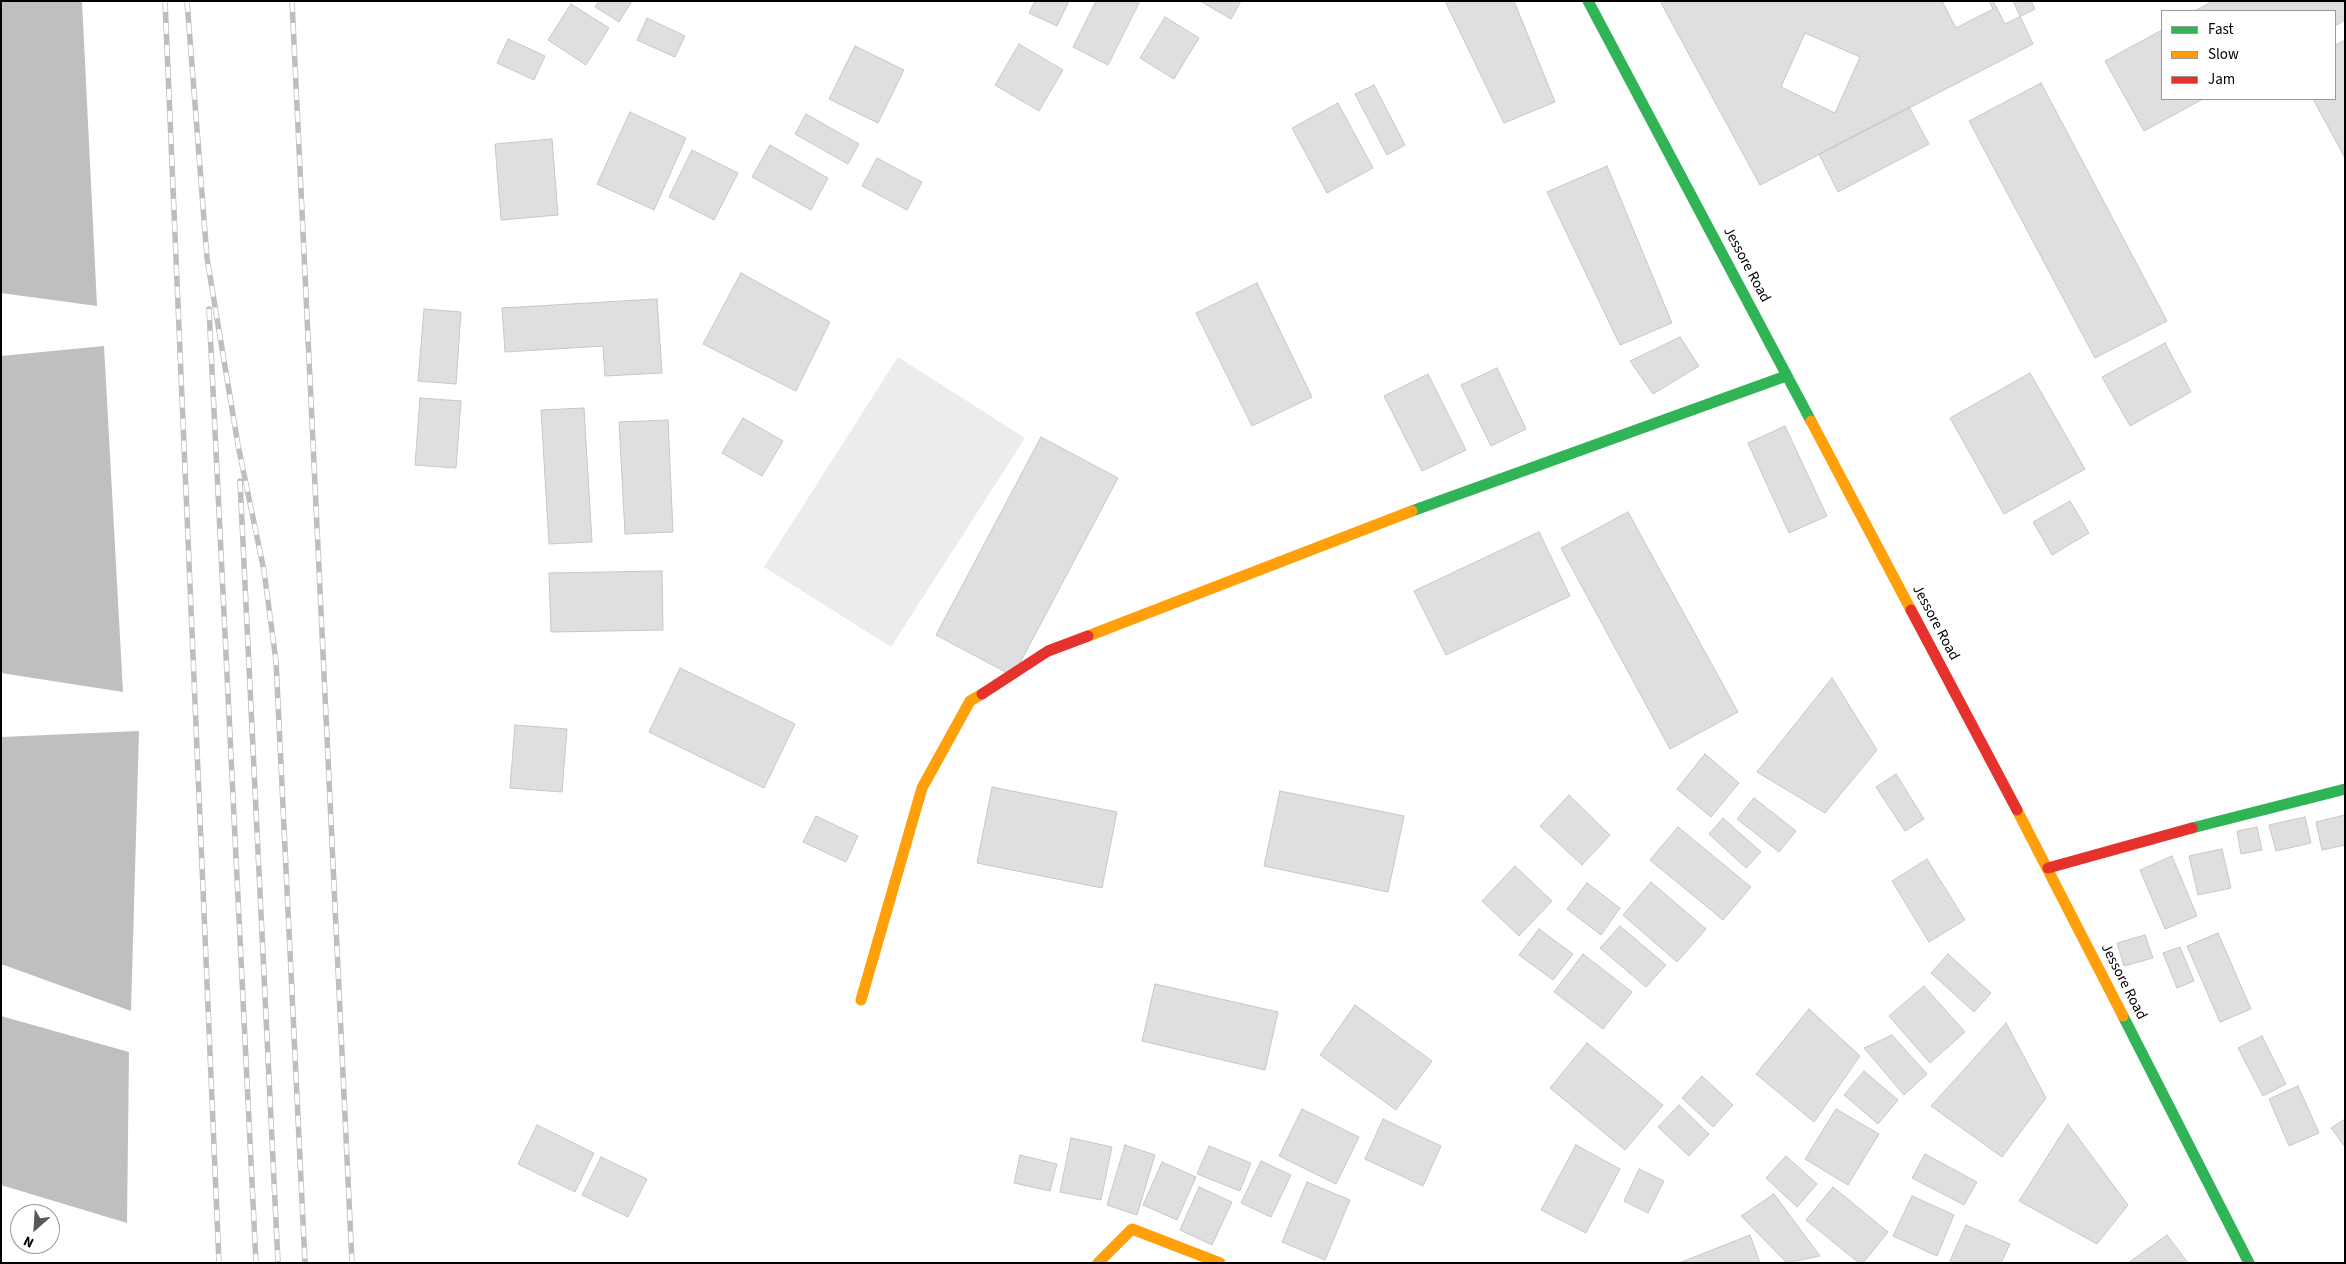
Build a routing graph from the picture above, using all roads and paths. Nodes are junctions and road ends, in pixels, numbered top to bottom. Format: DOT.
graph roads {
  1 [pos="1588,1"];
  2 [pos="1786,376"];
  3 [pos="2345,789"];
  4 [pos="2048,868"];
  5 [pos="861,1000"];
  6 [pos="1098,1263"];
  7 [pos="1220,1263"];
  8 [pos="2249,1263"];
  1 -- 2 [label="main road, Jessore Road"];
  2 -- 4 [label="main road, Jessore Road"];
  2 -- 5 [label="main road"];
  3 -- 4 [label="main road"];
  4 -- 8 [label="main road, Jessore Road"];
  6 -- 7 [label="main road"];
}
